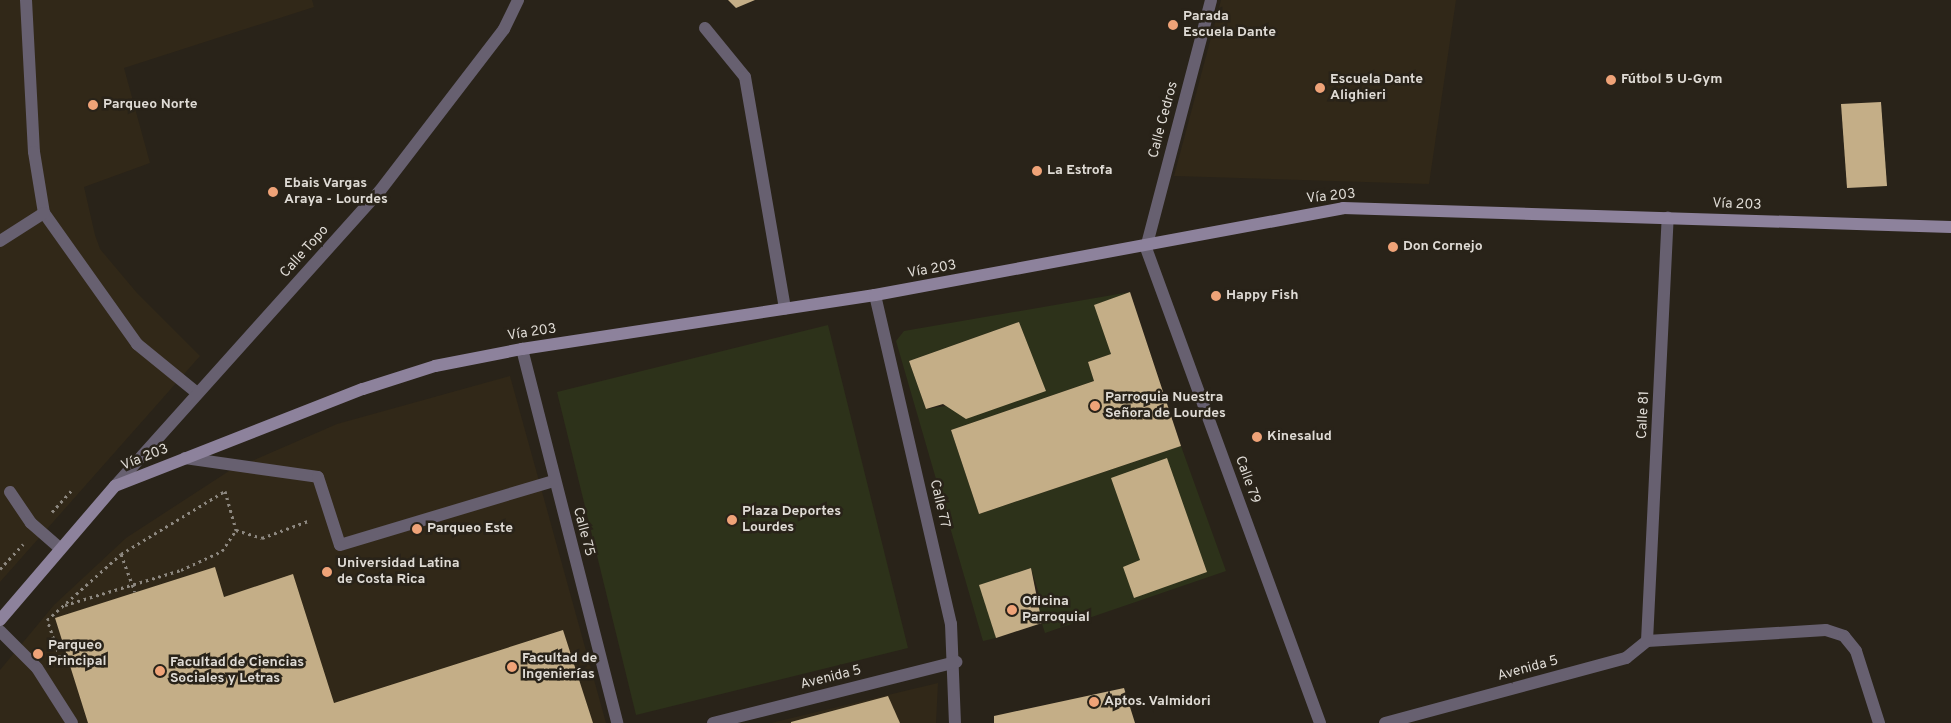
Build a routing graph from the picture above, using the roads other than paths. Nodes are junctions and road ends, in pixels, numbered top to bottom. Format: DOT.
graph roads {
  1 [pos="26,0"];
  2 [pos="518,0"];
  3 [pos="1211,0"];
  4 [pos="705,28"];
  5 [pos="44,213"];
  6 [pos="1668,218"];
  7 [pos="1951,227"];
  8 [pos="0,241"];
  9 [pos="1146,248"];
  10 [pos="875,295"];
  11 [pos="785,309"];
  12 [pos="522,349"];
  13 [pos="197,393"];
  14 [pos="185,458"];
  15 [pos="554,481"];
  16 [pos="115,486"];
  17 [pos="10,492"];
  18 [pos="60,548"];
  19 [pos="0,620"];
  20 [pos="0,631"];
  21 [pos="1647,641"];
  22 [pos="956,662"];
  23 [pos="72,723"];
  24 [pos="618,723"];
  25 [pos="713,723"];
  26 [pos="955,723"];
  27 [pos="1320,723"];
  28 [pos="1385,723"];
  29 [pos="1879,723"];
  1 -- 5 [label="street"];
  2 -- 13 [label="street, Calle Topo"];
  3 -- 9 [label="street, Calle Cedros"];
  4 -- 11 [label="street"];
  5 -- 8 [label="street"];
  5 -- 13 [label="street"];
  6 -- 7 [label="main road, Vía 203"];
  6 -- 9 [label="main road, Vía 203"];
  6 -- 21 [label="street, Calle 81"];
  9 -- 10 [label="main road, Vía 203"];
  9 -- 27 [label="street, Calle 79"];
  10 -- 11 [label="main road, Vía 203"];
  10 -- 22 [label="street, Calle 77"];
  11 -- 12 [label="main road, Vía 203"];
  12 -- 14 [label="main road, Vía 203"];
  12 -- 15 [label="street, Calle 75"];
  13 -- 16 [label="street, Calle Topo"];
  14 -- 15 [label="street"];
  14 -- 16 [label="main road, Vía 203"];
  15 -- 24 [label="street, Calle 75"];
  16 -- 18 [label="main road, Vía 203"];
  17 -- 18 [label="street"];
  18 -- 19 [label="main road, Vía 203"];
  20 -- 23 [label="street"];
  21 -- 28 [label="street, Avenida 5"];
  21 -- 29 [label="street"];
  22 -- 25 [label="street, Avenida 5"];
  22 -- 26 [label="street, Calle 77"];
}
